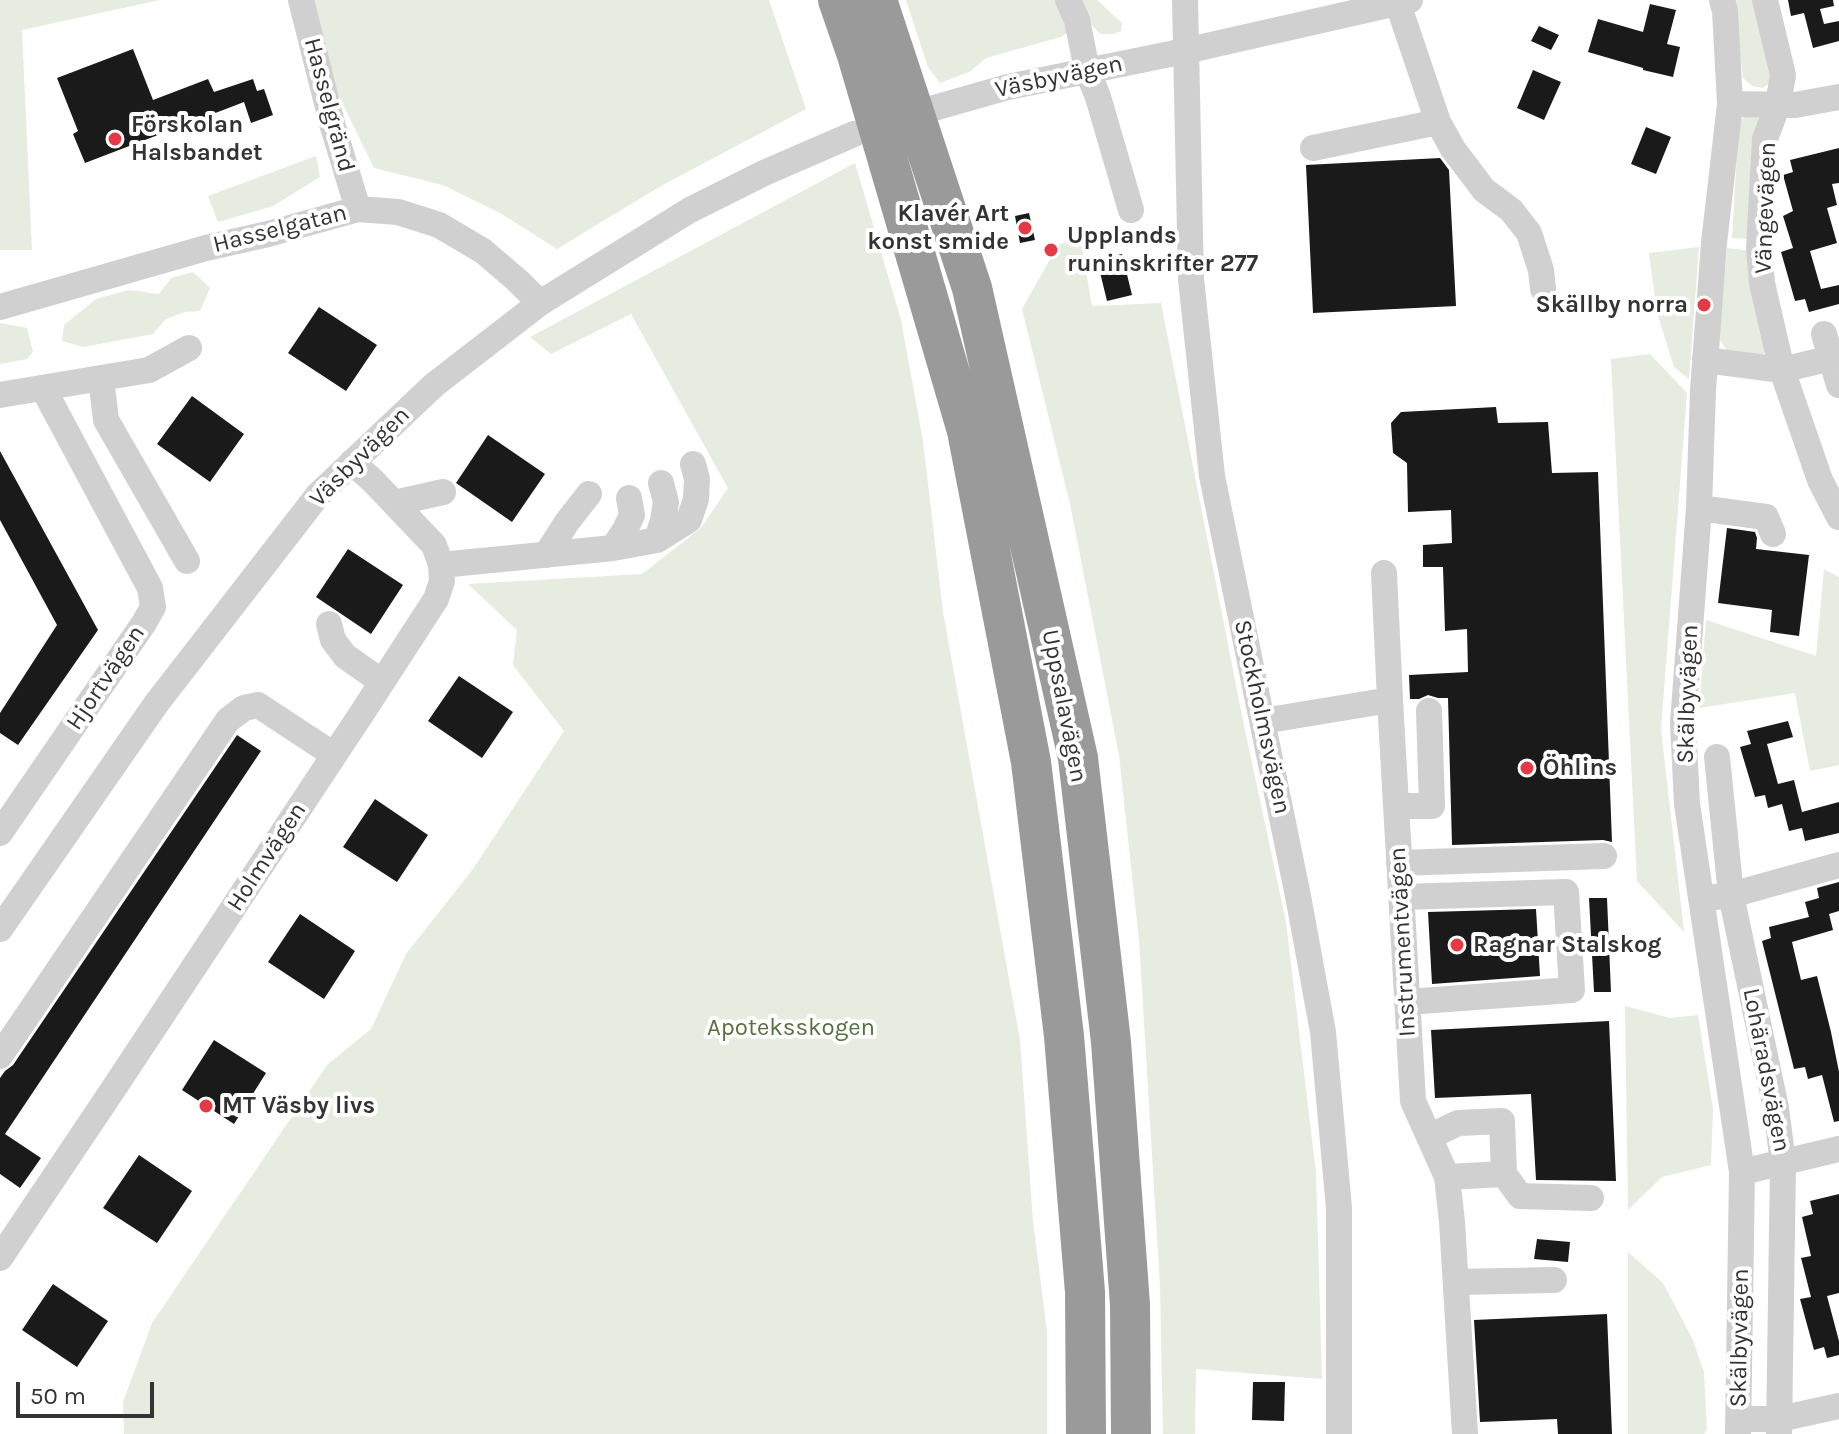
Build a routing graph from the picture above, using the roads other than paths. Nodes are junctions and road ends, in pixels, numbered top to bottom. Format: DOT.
graph roads {
  1 [pos="301,0"];
  2 [pos="838,0"];
  3 [pos="877,0"];
  4 [pos="1068,0"];
  5 [pos="1185,0"];
  6 [pos="1722,0"];
  7 [pos="1765,0"];
  8 [pos="1404,2"];
  9 [pos="1185,51"];
  10 [pos="1087,70"];
  11 [pos="1839,97"];
  12 [pos="1730,104"];
  13 [pos="1778,104"];
  14 [pos="934,108"];
  15 [pos="1438,122"];
  16 [pos="854,134"];
  17 [pos="1313,148"];
  18 [pos="358,209"];
  19 [pos="1131,210"];
  20 [pos="1543,289"];
  21 [pos="540,303"];
  22 [pos="0,307"];
  23 [pos="189,348"];
  24 [pos="1831,349"];
  25 [pos="1705,360"];
  26 [pos="1782,370"];
  27 [pos="101,378"];
  28 [pos="1839,385"];
  29 [pos="43,388"];
  30 [pos="0,395"];
  31 [pos="352,462"];
  32 [pos="693,464"];
  33 [pos="661,483"];
  34 [pos="443,492"];
  35 [pos="589,494"];
  36 [pos="629,498"];
  37 [pos="394,503"];
  38 [pos="1699,508"];
  39 [pos="1839,517"];
  40 [pos="1773,534"];
  41 [pos="657,540"];
  42 [pos="613,548"];
  43 [pos="546,555"];
  44 [pos="187,561"];
  45 [pos="441,565"];
  46 [pos="1384,573"];
  47 [pos="329,624"];
  48 [pos="382,682"];
  49 [pos="1390,700"];
  50 [pos="1429,711"];
  51 [pos="1263,721"];
  52 [pos="334,755"];
  53 [pos="1717,757"];
  54 [pos="1396,806"];
  55 [pos="0,833"];
  56 [pos="1604,856"];
  57 [pos="1399,863"];
  58 [pos="1839,865"];
  59 [pos="1731,895"];
  60 [pos="1409,897"];
  61 [pos="1700,899"];
  62 [pos="0,929"];
  63 [pos="1415,1002"];
  64 [pos="0,1056"];
  65 [pos="1429,1137"];
  66 [pos="1839,1149"];
  67 [pos="1783,1163"];
  68 [pos="1742,1172"];
  69 [pos="1504,1174"];
  70 [pos="1447,1177"];
  71 [pos="1591,1198"];
  72 [pos="0,1258"];
  73 [pos="1554,1280"];
  74 [pos="1456,1282"];
  75 [pos="1839,1406"];
  76 [pos="1738,1426"];
  77 [pos="1779,1427"];
  78 [pos="1086,1434"];
  79 [pos="1131,1434"];
  80 [pos="1339,1434"];
  81 [pos="1465,1434"];
  1 -- 18 [label="street, Hasselgränd"];
  2 -- 78 [label="highway, Uppsalavägen"];
  3 -- 79 [label="highway, Uppsalavägen"];
  4 -- 10 [label="street"];
  5 -- 9 [label="street, Stockholmsvägen"];
  6 -- 12 [label="street, Skälbyvägen"];
  7 -- 13 [label="street, Vängevägen"];
  8 -- 9 [label="street, Väsbyvägen"];
  8 -- 15 [label="street"];
  9 -- 10 [label="street, Väsbyvägen"];
  9 -- 51 [label="street, Stockholmsvägen"];
  10 -- 14 [label="street, Väsbyvägen"];
  10 -- 19 [label="street"];
  11 -- 13 [label="street"];
  12 -- 13 [label="street"];
  12 -- 25 [label="street, Skälbyvägen"];
  13 -- 26 [label="street, Vängevägen"];
  15 -- 17 [label="street"];
  15 -- 20 [label="street"];
  16 -- 21 [label="street, Väsbyvägen"];
  18 -- 21 [label="street, Hasselgatan"];
  18 -- 22 [label="street, Hasselgatan"];
  21 -- 31 [label="street, Väsbyvägen"];
  23 -- 27 [label="street"];
  24 -- 26 [label="street"];
  24 -- 28 [label="street"];
  25 -- 26 [label="street"];
  25 -- 38 [label="street, Skälbyvägen"];
  26 -- 39 [label="street, Vängevägen"];
  27 -- 29 [label="street"];
  27 -- 44 [label="street"];
  29 -- 30 [label="street"];
  29 -- 55 [label="street, Hjortvägen"];
  31 -- 37 [label="street"];
  31 -- 62 [label="street, Väsbyvägen"];
  32 -- 41 [label="street"];
  33 -- 41 [label="street"];
  34 -- 37 [label="street"];
  35 -- 43 [label="street"];
  36 -- 42 [label="street"];
  37 -- 45 [label="street"];
  38 -- 40 [label="street"];
  38 -- 61 [label="street, Skälbyvägen"];
  41 -- 42 [label="street"];
  42 -- 43 [label="street"];
  43 -- 45 [label="street"];
  45 -- 48 [label="street, Holmvägen"];
  46 -- 49 [label="street, Instrumentvägen"];
  47 -- 48 [label="street"];
  48 -- 52 [label="street, Holmvägen"];
  49 -- 51 [label="street"];
  49 -- 54 [label="street, Instrumentvägen"];
  50 -- 54 [label="street"];
  51 -- 80 [label="street, Stockholmsvägen"];
  52 -- 64 [label="street"];
  52 -- 72 [label="street, Holmvägen"];
  53 -- 59 [label="street, Lohäradsvägen"];
  54 -- 57 [label="street, Instrumentvägen"];
  56 -- 57 [label="street"];
  57 -- 60 [label="street, Instrumentvägen"];
  58 -- 59 [label="street"];
  59 -- 61 [label="street"];
  59 -- 67 [label="street, Lohäradsvägen"];
  60 -- 63 [label="street, Instrumentvägen"];
  60 -- 63 [label="street"];
  61 -- 68 [label="street, Skälbyvägen"];
  63 -- 65 [label="street, Instrumentvägen"];
  65 -- 69 [label="street"];
  65 -- 70 [label="street, Instrumentvägen"];
  66 -- 67 [label="street"];
  67 -- 68 [label="street"];
  67 -- 77 [label="street, Lohäradsvägen"];
  68 -- 76 [label="street, Skälbyvägen"];
  69 -- 70 [label="street"];
  69 -- 71 [label="street"];
  70 -- 74 [label="street, Instrumentvägen"];
  73 -- 74 [label="street"];
  74 -- 81 [label="street, Instrumentvägen"];
  75 -- 77 [label="street"];
  76 -- 77 [label="street"];
}
